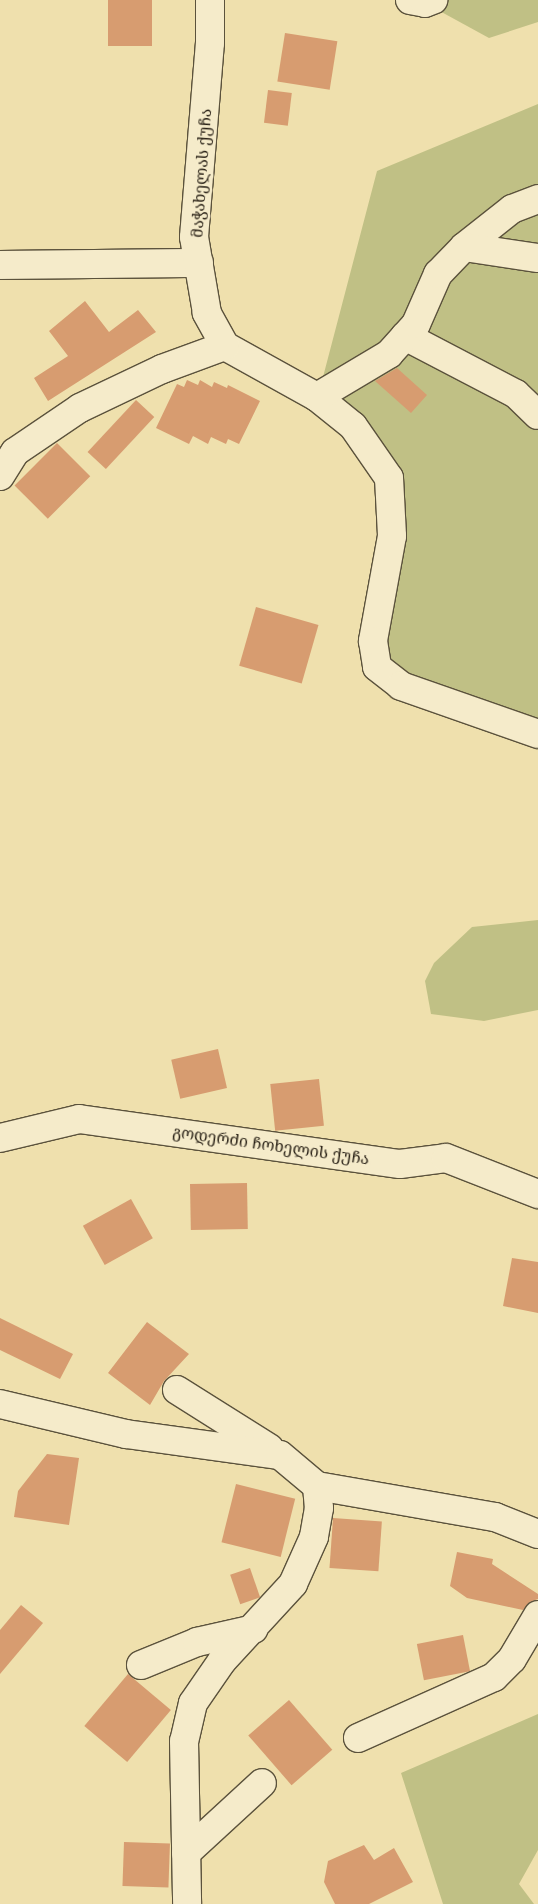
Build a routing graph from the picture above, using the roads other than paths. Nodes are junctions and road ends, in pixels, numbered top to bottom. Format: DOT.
graph roads {
  1 [pos="210,0"];
  2 [pos="410,0"];
  3 [pos="433,0"];
  4 [pos="538,199"];
  5 [pos="464,247"];
  6 [pos="538,258"];
  7 [pos="199,263"];
  8 [pos="0,265"];
  9 [pos="405,336"];
  10 [pos="225,346"];
  11 [pos="317,397"];
  12 [pos="538,415"];
  13 [pos="0,476"];
  14 [pos="538,734"];
  15 [pos="0,1138"];
  16 [pos="538,1194"];
  17 [pos="177,1390"];
  18 [pos="0,1404"];
  19 [pos="280,1455"];
  20 [pos="317,1486"];
  21 [pos="538,1534"];
  22 [pos="538,1615"];
  23 [pos="255,1628"];
  24 [pos="141,1665"];
  25 [pos="358,1738"];
  26 [pos="262,1783"];
  27 [pos="186,1853"];
  28 [pos="187,1904"];
  1 -- 7 [label="street, მაჭახელას ქუჩა"];
  2 -- 3 [label="street"];
  4 -- 5 [label="street"];
  5 -- 6 [label="street"];
  5 -- 9 [label="street"];
  7 -- 8 [label="street"];
  7 -- 10 [label="street, მაჭახელას ქუჩა"];
  9 -- 11 [label="street"];
  9 -- 12 [label="street"];
  10 -- 11 [label="street"];
  10 -- 13 [label="street"];
  11 -- 14 [label="street"];
  15 -- 16 [label="street, გოდერძი ჩოხელის ქუჩა"];
  17 -- 19 [label="street"];
  18 -- 19 [label="street"];
  19 -- 20 [label="street"];
  20 -- 21 [label="street"];
  20 -- 23 [label="street"];
  22 -- 25 [label="street"];
  23 -- 24 [label="street"];
  23 -- 27 [label="street"];
  26 -- 27 [label="street"];
  27 -- 28 [label="street"];
}
